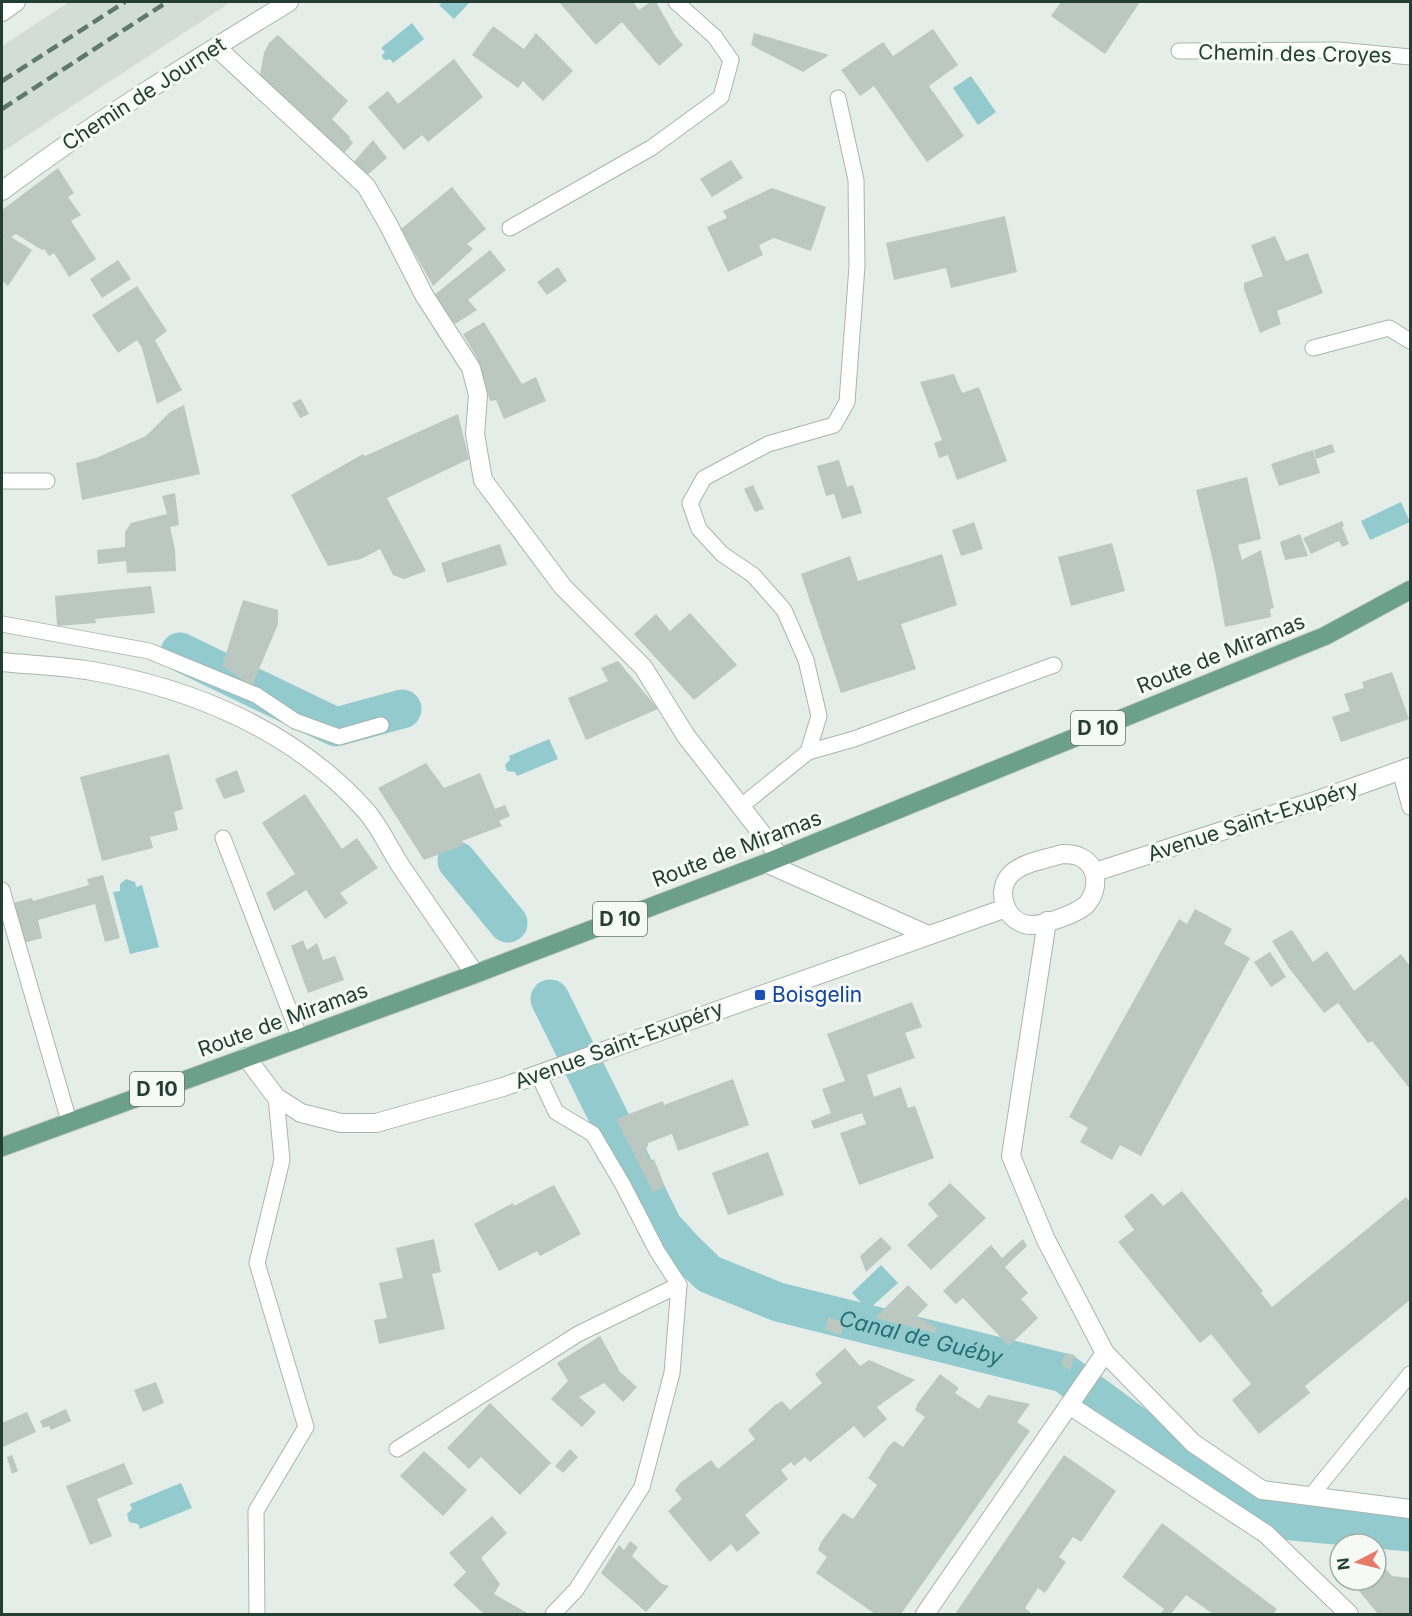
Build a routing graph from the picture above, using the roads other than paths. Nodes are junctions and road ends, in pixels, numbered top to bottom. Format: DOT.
graph roads {
  1 [pos="16,2"];
  2 [pos="289,2"];
  3 [pos="676,2"];
  4 [pos="2,12"];
  5 [pos="216,46"];
  6 [pos="1179,51"];
  7 [pos="1410,57"];
  8 [pos="838,98"];
  9 [pos="2,190"];
  10 [pos="510,228"];
  11 [pos="1410,341"];
  12 [pos="1313,348"];
  13 [pos="2,481"];
  14 [pos="47,481"];
  15 [pos="1410,590"];
  16 [pos="2,624"];
  17 [pos="2,662"];
  18 [pos="1054,665"];
  19 [pos="381,725"];
  20 [pos="808,752"];
  21 [pos="1405,769"];
  22 [pos="740,807"];
  23 [pos="1410,807"];
  24 [pos="223,838"];
  25 [pos="773,860"];
  26 [pos="1095,872"];
  27 [pos="2,890"];
  28 [pos="1006,908"];
  29 [pos="1047,921"];
  30 [pos="928,935"];
  31 [pos="475,974"];
  32 [pos="300,1038"];
  33 [pos="246,1057"];
  34 [pos="538,1074"];
  35 [pos="276,1097"];
  36 [pos="69,1121"];
  37 [pos="2,1147"];
  38 [pos="679,1286"];
  39 [pos="1105,1353"];
  40 [pos="1410,1374"];
  41 [pos="1070,1405"];
  42 [pos="397,1449"];
  43 [pos="1310,1497"];
  44 [pos="1410,1509"];
  45 [pos="257,1614"];
  46 [pos="553,1614"];
  47 [pos="925,1614"];
  48 [pos="1349,1614"];
  1 -- 4 [label="street"];
  2 -- 5 [label="street, Chemin de Journet"];
  3 -- 10 [label="lane"];
  5 -- 9 [label="street, Chemin de Journet"];
  5 -- 22 [label="street"];
  6 -- 7 [label="lane, Chemin des Croyes"];
  8 -- 20 [label="lane"];
  11 -- 12 [label="lane"];
  13 -- 14 [label="lane"];
  15 -- 25 [label="main road, Route de Miramas / D 10"];
  16 -- 19 [label="lane"];
  17 -- 31 [label="street"];
  18 -- 20 [label="lane"];
  20 -- 22 [label="lane"];
  21 -- 23 [label="lane"];
  21 -- 26 [label="street, Avenue Saint-Exupéry"];
  22 -- 25 [label="street"];
  24 -- 32 [label="lane"];
  25 -- 30 [label="street"];
  25 -- 31 [label="main road, Route de Miramas / D 10"];
  26 -- 28 [label="street"];
  26 -- 29 [label="street"];
  27 -- 36 [label="lane"];
  28 -- 29 [label="street"];
  28 -- 30 [label="street, Avenue Saint-Exupéry"];
  29 -- 39 [label="street"];
  30 -- 34 [label="street, Avenue Saint-Exupéry"];
  31 -- 32 [label="main road, Route de Miramas / D 10"];
  32 -- 33 [label="main road, Route de Miramas / D 10"];
  33 -- 35 [label="street, Avenue Saint-Exupéry"];
  33 -- 36 [label="main road, Route de Miramas / D 10"];
  34 -- 35 [label="street, Avenue Saint-Exupéry"];
  34 -- 38 [label="lane"];
  35 -- 45 [label="lane"];
  36 -- 37 [label="main road, Route de Miramas / D 10"];
  38 -- 42 [label="lane"];
  38 -- 46 [label="lane"];
  39 -- 41 [label="street"];
  39 -- 43 [label="street"];
  40 -- 43 [label="lane"];
  41 -- 47 [label="street"];
  41 -- 48 [label="street"];
  43 -- 44 [label="street"];
}
